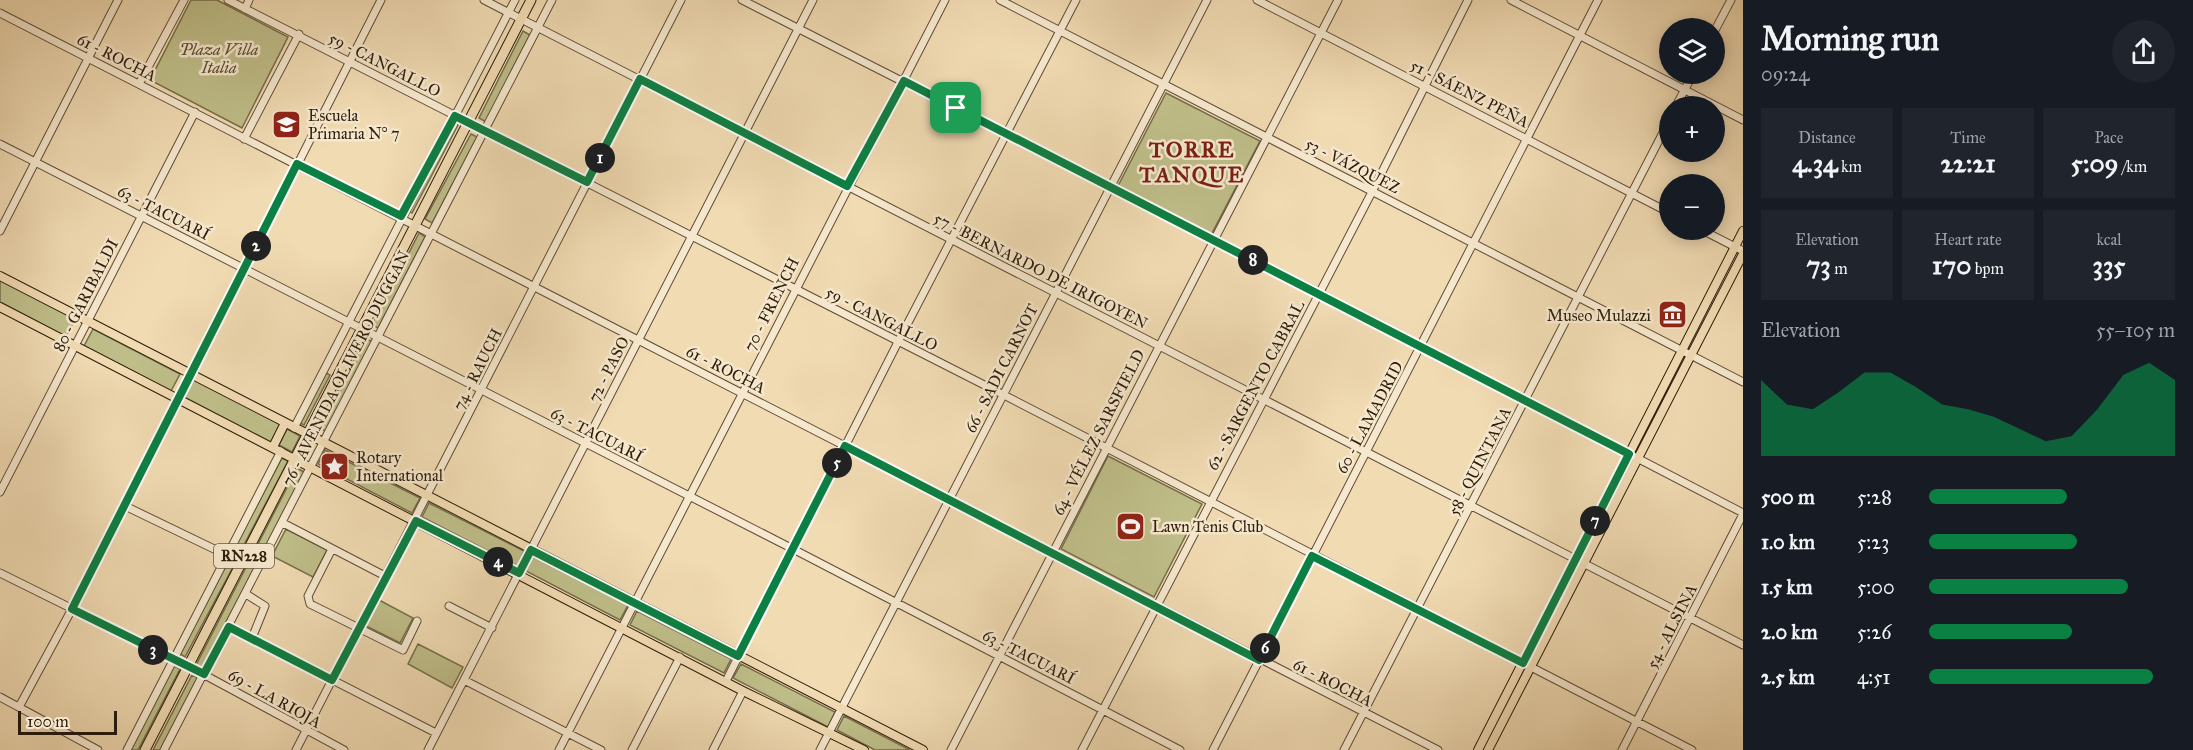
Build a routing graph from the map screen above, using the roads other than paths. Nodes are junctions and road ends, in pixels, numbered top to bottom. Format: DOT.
graph roads {
  1 [pos="118,0"];
  2 [pos="184,0"];
  3 [pos="228,0"];
  4 [pos="249,0"];
  5 [pos="381,0"];
  6 [pos="484,0"];
  7 [pos="515,0"];
  8 [pos="531,0"];
  9 [pos="552,0"];
  10 [pos="681,0"];
  11 [pos="741,0"];
  12 [pos="813,0"];
  13 [pos="945,0"];
  14 [pos="1000,0"];
  15 [pos="1076,0"];
  16 [pos="1207,0"];
  17 [pos="1257,0"];
  18 [pos="1338,0"];
  19 [pos="1468,0"];
  20 [pos="1511,0"];
  21 [pos="1598,0"];
  22 [pos="1731,0"];
  23 [pos="245,9"];
  24 [pos="0,13"];
  25 [pos="508,13"];
  26 [pos="1721,18"];
  27 [pos="521,20"];
  28 [pos="537,28"];
  29 [pos="798,29"];
  30 [pos="1060,31"];
  31 [pos="1321,33"];
  32 [pos="299,34"];
  33 [pos="1580,36"];
  34 [pos="88,57"];
  35 [pos="350,62"];
  36 [pos="640,79"];
  37 [pos="904,81"];
  38 [pos="139,84"];
  39 [pos="1165,84"];
  40 [pos="1688,84"];
  41 [pos="1425,85"];
  42 [pos="1685,89"];
  43 [pos="1681,96"];
  44 [pos="195,112"];
  45 [pos="455,116"];
  46 [pos="1743,120"];
  47 [pos="468,121"];
  48 [pos="484,131"];
  49 [pos="745,133"];
  50 [pos="1008,134"];
  51 [pos="1267,136"];
  52 [pos="244,139"];
  53 [pos="1529,139"];
  54 [pos="1659,140"];
  55 [pos="0,144"];
  56 [pos="35,162"];
  57 [pos="297,164"];
  58 [pos="587,182"];
  59 [pos="847,186"];
  60 [pos="1111,187"];
  61 [pos="1373,189"];
  62 [pos="1632,193"];
  63 [pos="1659,207"];
  64 [pos="141,215"];
  65 [pos="401,216"];
  66 [pos="416,225"];
  67 [pos="0,231"];
  68 [pos="1743,231"];
  69 [pos="431,232"];
  70 [pos="692,237"];
  71 [pos="952,239"];
  72 [pos="1720,240"];
  73 [pos="1214,241"];
  74 [pos="1475,243"];
  75 [pos="1740,251"];
  76 [pos="245,268"];
  77 [pos="0,276"];
  78 [pos="534,285"];
  79 [pos="794,289"];
  80 [pos="1055,291"];
  81 [pos="1319,293"];
  82 [pos="1578,298"];
  83 [pos="0,307"];
  84 [pos="87,321"];
  85 [pos="349,322"];
  86 [pos="361,329"];
  87 [pos="378,337"];
  88 [pos="638,339"];
  89 [pos="898,342"];
  90 [pos="1158,345"];
  91 [pos="1422,346"];
  92 [pos="75,347"];
  93 [pos="1683,352"];
  94 [pos="1691,356"];
  95 [pos="190,374"];
  96 [pos="1743,382"];
  97 [pos="482,390"];
  98 [pos="742,392"];
  99 [pos="1002,394"];
  100 [pos="177,399"];
  101 [pos="1262,399"];
  102 [pos="1526,401"];
  103 [pos="285,423"];
  104 [pos="294,428"];
  105 [pos="308,436"];
  106 [pos="324,444"];
  107 [pos="586,444"];
  108 [pos="845,446"];
  109 [pos="1105,448"];
  110 [pos="277,449"];
  111 [pos="1365,451"];
  112 [pos="1629,454"];
  113 [pos="296,460"];
  114 [pos="1638,460"];
  115 [pos="311,469"];
  116 [pos="0,492"];
  117 [pos="427,496"];
  118 [pos="688,496"];
  119 [pos="950,499"];
  120 [pos="1209,501"];
  121 [pos="123,505"];
  122 [pos="1471,505"];
  123 [pos="1743,514"];
  124 [pos="416,521"];
  125 [pos="283,523"];
  126 [pos="332,549"];
  127 [pos="793,549"];
  128 [pos="531,550"];
  129 [pos="1052,552"];
  130 [pos="226,556"];
  131 [pos="1312,556"];
  132 [pos="1576,560"];
  133 [pos="242,562"];
  134 [pos="1585,564"];
  135 [pos="0,573"];
  136 [pos="519,573"];
  137 [pos="387,577"];
  138 [pos="246,594"];
  139 [pos="634,603"];
  140 [pos="896,603"];
  141 [pos="448,606"];
  142 [pos="1156,606"];
  143 [pos="1418,608"];
  144 [pos="72,609"];
  145 [pos="1690,617"];
  146 [pos="417,621"];
  147 [pos="229,627"];
  148 [pos="623,627"];
  149 [pos="492,628"];
  150 [pos="358,630"];
  151 [pos="252,638"];
  152 [pos="1743,645"];
  153 [pos="738,656"];
  154 [pos="999,656"];
  155 [pos="680,657"];
  156 [pos="173,660"];
  157 [pos="1259,660"];
  158 [pos="1527,665"];
  159 [pos="188,666"];
  160 [pos="204,674"];
  161 [pos="332,680"];
  162 [pos="464,680"];
  163 [pos="726,681"];
  164 [pos="743,690"];
  165 [pos="0,697"];
  166 [pos="19,707"];
  167 [pos="842,708"];
  168 [pos="1103,709"];
  169 [pos="1364,712"];
  170 [pos="1637,721"];
  171 [pos="306,731"];
  172 [pos="829,732"];
  173 [pos="436,733"];
  174 [pos="567,733"];
  175 [pos="98,750"];
  176 [pos="127,750"];
  177 [pos="145,750"];
  178 [pos="164,750"];
  179 [pos="296,750"];
  180 [pos="344,750"];
  181 [pos="428,750"];
  182 [pos="559,750"];
  183 [pos="601,750"];
  184 [pos="632,750"];
  185 [pos="712,750"];
  186 [pos="820,750"];
  187 [pos="864,750"];
  188 [pos="923,750"];
  189 [pos="951,750"];
  190 [pos="1082,750"];
  191 [pos="1180,750"];
  192 [pos="1213,750"];
  193 [pos="1344,750"];
  194 [pos="1438,750"];
  195 [pos="1478,750"];
  196 [pos="1488,750"];
  197 [pos="1622,750"];
  198 [pos="1692,750"];
  1 -- 34 [label="street"];
  2 -- 38 [label="street"];
  3 -- 23 [label="street, 59 - CANGALLO"];
  4 -- 23 [label="street"];
  5 -- 35 [label="street"];
  6 -- 25 [label="street, 57 - BERNARDO DE IRIGOYEN"];
  7 -- 25 [label="street, 76 - AVENIDA OLIVERO DUGGAN"];
  8 -- 27 [label="highway, 76 - AVENIDA OLIVERO DUGGAN / RN228"];
  9 -- 28 [label="street, 76 - AVENIDA OLIVERO DUGGAN"];
  10 -- 36 [label="street, 74 - RAUCH"];
  11 -- 29 [label="street"];
  12 -- 29 [label="street, 72 - PASO"];
  13 -- 37 [label="street, 70 - FRENCH"];
  14 -- 30 [label="street, 53 - VÁZQUEZ"];
  15 -- 30 [label="street"];
  16 -- 39 [label="street, 66 - SADI CARNOT"];
  17 -- 31 [label="street, 51 - SÁENZ PEÑA"];
  18 -- 31 [label="street, 64 - VÉLEZ SARSFIELD"];
  19 -- 41 [label="street, 62 - SARGENTO CABRAL"];
  20 -- 33 [label="street"];
  21 -- 33 [label="street, 60 - LAMADRID"];
  22 -- 26 [label="street"];
  23 -- 32 [label="street, 59 - CANGALLO"];
  24 -- 34 [label="street, 61 - ROCHA"];
  25 -- 27 [label="street, 57 - BERNARDO DE IRIGOYEN"];
  25 -- 45 [label="street, 76 - AVENIDA OLIVERO DUGGAN"];
  27 -- 28 [label="street, 57 - BERNARDO DE IRIGOYEN"];
  27 -- 47 [label="highway, 76 - AVENIDA OLIVERO DUGGAN / RN228"];
  28 -- 36 [label="street, 57 - BERNARDO DE IRIGOYEN"];
  28 -- 48 [label="street, 76 - AVENIDA OLIVERO DUGGAN"];
  29 -- 37 [label="street"];
  29 -- 49 [label="street, 72 - PASO"];
  30 -- 39 [label="street, 53 - VÁZQUEZ"];
  30 -- 50 [label="street"];
  31 -- 41 [label="street, 51 - SÁENZ PEÑA"];
  31 -- 51 [label="street, 64 - VÉLEZ SARSFIELD"];
  32 -- 35 [label="street, 59 - CANGALLO"];
  32 -- 52 [label="street"];
  33 -- 42 [label="street"];
  33 -- 53 [label="street, 60 - LAMADRID"];
  34 -- 38 [label="street, 61 - ROCHA"];
  34 -- 56 [label="street"];
  35 -- 45 [label="street, 59 - CANGALLO"];
  35 -- 57 [label="street"];
  36 -- 49 [label="street, 57 - BERNARDO DE IRIGOYEN"];
  36 -- 58 [label="street, 74 - RAUCH"];
  37 -- 50 [label="street"];
  37 -- 59 [label="street, 70 - FRENCH"];
  38 -- 44 [label="street, 61 - ROCHA"];
  39 -- 51 [label="street, 53 - VÁZQUEZ"];
  39 -- 60 [label="street, 66 - SADI CARNOT"];
  40 -- 42 [label="street"];
  41 -- 53 [label="street, 51 - SÁENZ PEÑA"];
  41 -- 61 [label="street, 62 - SARGENTO CABRAL"];
  42 -- 43 [label="street"];
  42 -- 46 [label="street"];
  44 -- 52 [label="street, 61 - ROCHA"];
  44 -- 64 [label="street, 80 - GARIBALDI"];
  45 -- 47 [label="street, 59 - CANGALLO"];
  45 -- 65 [label="street, 76 - AVENIDA OLIVERO DUGGAN"];
  47 -- 48 [label="street, 59 - CANGALLO"];
  47 -- 66 [label="highway, 76 - AVENIDA OLIVERO DUGGAN / RN228"];
  48 -- 58 [label="street, 59 - CANGALLO"];
  48 -- 69 [label="street, 76 - AVENIDA OLIVERO DUGGAN"];
  49 -- 59 [label="street, 57 - BERNARDO DE IRIGOYEN"];
  49 -- 70 [label="street, 72 - PASO"];
  50 -- 60 [label="street"];
  50 -- 71 [label="street"];
  51 -- 61 [label="street, 53 - VÁZQUEZ"];
  51 -- 73 [label="street, 64 - VÉLEZ SARSFIELD"];
  52 -- 57 [label="street, 61 - ROCHA"];
  53 -- 62 [label="street, 51 - SÁENZ PEÑA"];
  53 -- 74 [label="street, 60 - LAMADRID"];
  54 -- 62 [label="street, 58 - QUINTANA"];
  55 -- 56 [label="street, 63 - TACUARÍ"];
  56 -- 64 [label="street, 63 - TACUARÍ"];
  56 -- 67 [label="street"];
  57 -- 65 [label="street, 61 - ROCHA"];
  57 -- 76 [label="street"];
  58 -- 70 [label="street, 59 - CANGALLO"];
  58 -- 78 [label="street, 74 - RAUCH"];
  59 -- 71 [label="street, 57 - BERNARDO DE IRIGOYEN"];
  59 -- 79 [label="street, 70 - FRENCH"];
  60 -- 73 [label="street"];
  60 -- 80 [label="street, 66 - SADI CARNOT"];
  61 -- 74 [label="street, 53 - VÁZQUEZ"];
  61 -- 81 [label="street, 62 - SARGENTO CABRAL"];
  62 -- 63 [label="street, 51 - SÁENZ PEÑA"];
  62 -- 82 [label="street, 58 - QUINTANA"];
  64 -- 76 [label="street, 63 - TACUARÍ"];
  64 -- 84 [label="street, 80 - GARIBALDI"];
  65 -- 66 [label="street, 61 - ROCHA"];
  65 -- 85 [label="street, 76 - AVENIDA OLIVERO DUGGAN"];
  66 -- 69 [label="street, 61 - ROCHA"];
  66 -- 86 [label="highway, 76 - AVENIDA OLIVERO DUGGAN / RN228"];
  68 -- 75 [label="main road"];
  69 -- 78 [label="street, 61 - ROCHA"];
  69 -- 87 [label="street, 76 - AVENIDA OLIVERO DUGGAN"];
  70 -- 79 [label="street, 59 - CANGALLO"];
  70 -- 88 [label="street, 72 - PASO"];
  71 -- 80 [label="street, 57 - BERNARDO DE IRIGOYEN"];
  71 -- 89 [label="street"];
  72 -- 75 [label="street"];
  73 -- 81 [label="street"];
  73 -- 90 [label="street, 64 - VÉLEZ SARSFIELD"];
  74 -- 82 [label="street, 53 - VÁZQUEZ"];
  74 -- 91 [label="street, 60 - LAMADRID"];
  75 -- 93 [label="main road"];
  75 -- 94 [label="main road"];
  76 -- 85 [label="street, 63 - TACUARÍ"];
  76 -- 95 [label="street"];
  77 -- 84 [label="main road"];
  78 -- 88 [label="street, 61 - ROCHA"];
  78 -- 97 [label="street, 74 - RAUCH"];
  79 -- 89 [label="street, 59 - CANGALLO"];
  79 -- 98 [label="street, 70 - FRENCH"];
  80 -- 90 [label="street, 57 - BERNARDO DE IRIGOYEN"];
  80 -- 99 [label="street, 66 - SADI CARNOT"];
  81 -- 91 [label="street"];
  81 -- 101 [label="street, 62 - SARGENTO CABRAL"];
  82 -- 93 [label="street, 53 - VÁZQUEZ"];
  82 -- 102 [label="street, 58 - QUINTANA"];
  83 -- 92 [label="main road"];
  84 -- 92 [label="street, 80 - GARIBALDI"];
  84 -- 95 [label="main road"];
  85 -- 86 [label="street, 63 - TACUARÍ"];
  85 -- 104 [label="street, 76 - AVENIDA OLIVERO DUGGAN"];
  86 -- 87 [label="street, 63 - TACUARÍ"];
  86 -- 105 [label="highway, 76 - AVENIDA OLIVERO DUGGAN / RN228"];
  87 -- 97 [label="street, 63 - TACUARÍ"];
  87 -- 106 [label="street, 76 - AVENIDA OLIVERO DUGGAN"];
  88 -- 98 [label="street, 61 - ROCHA"];
  88 -- 107 [label="street, 72 - PASO"];
  89 -- 99 [label="street, 59 - CANGALLO"];
  89 -- 108 [label="street"];
  90 -- 101 [label="street, 57 - BERNARDO DE IRIGOYEN"];
  90 -- 109 [label="street, 64 - VÉLEZ SARSFIELD"];
  91 -- 102 [label="street"];
  91 -- 111 [label="street, 60 - LAMADRID"];
  92 -- 100 [label="main road"];
  92 -- 116 [label="street, 80 - GARIBALDI"];
  93 -- 94 [label="street, 53 - VÁZQUEZ"];
  93 -- 112 [label="main road"];
  94 -- 96 [label="street, 53 - VÁZQUEZ"];
  94 -- 114 [label="main road"];
  95 -- 100 [label="street"];
  95 -- 103 [label="main road"];
  97 -- 107 [label="street, 63 - TACUARÍ"];
  97 -- 117 [label="street, 74 - RAUCH"];
  98 -- 108 [label="street, 61 - ROCHA"];
  98 -- 118 [label="street, 70 - FRENCH"];
  99 -- 109 [label="street, 59 - CANGALLO"];
  99 -- 119 [label="street, 66 - SADI CARNOT"];
  100 -- 110 [label="main road"];
  100 -- 121 [label="street"];
  101 -- 111 [label="street, 57 - BERNARDO DE IRIGOYEN"];
  101 -- 120 [label="street, 62 - SARGENTO CABRAL"];
  102 -- 112 [label="street"];
  102 -- 122 [label="street, 58 - QUINTANA"];
  103 -- 104 [label="main road"];
  103 -- 110 [label="main road"];
  104 -- 105 [label="main road"];
  105 -- 106 [label="main road"];
  105 -- 113 [label="highway, 76 - AVENIDA OLIVERO DUGGAN / RN228"];
  106 -- 115 [label="street, 76 - AVENIDA OLIVERO DUGGAN"];
  106 -- 117 [label="main road"];
  107 -- 118 [label="street, 63 - TACUARÍ"];
  107 -- 128 [label="street, 72 - PASO"];
  108 -- 119 [label="street, 61 - ROCHA"];
  108 -- 127 [label="street"];
  109 -- 120 [label="street, 59 - CANGALLO"];
  109 -- 129 [label="street, 64 - VÉLEZ SARSFIELD"];
  110 -- 113 [label="main road"];
  110 -- 130 [label="street, 76 - AVENIDA OLIVERO DUGGAN"];
  111 -- 122 [label="street, 57 - BERNARDO DE IRIGOYEN"];
  111 -- 131 [label="street, 60 - LAMADRID"];
  112 -- 114 [label="street"];
  112 -- 132 [label="main road"];
  113 -- 115 [label="main road"];
  113 -- 133 [label="highway, 76 - AVENIDA OLIVERO DUGGAN / RN228"];
  114 -- 123 [label="street"];
  114 -- 134 [label="main road"];
  115 -- 124 [label="main road"];
  115 -- 125 [label="street, 76 - AVENIDA OLIVERO DUGGAN"];
  117 -- 124 [label="street, 74 - RAUCH"];
  117 -- 128 [label="main road"];
  118 -- 127 [label="street, 63 - TACUARÍ"];
  118 -- 139 [label="street, 70 - FRENCH"];
  119 -- 129 [label="street, 61 - ROCHA"];
  119 -- 140 [label="street, 66 - SADI CARNOT"];
  120 -- 131 [label="street, 59 - CANGALLO"];
  120 -- 142 [label="street, 62 - SARGENTO CABRAL"];
  121 -- 130 [label="street"];
  121 -- 144 [label="street"];
  122 -- 132 [label="street, 57 - BERNARDO DE IRIGOYEN"];
  122 -- 143 [label="street, 58 - QUINTANA"];
  123 -- 145 [label="street, 54 - ALSINA"];
  124 -- 136 [label="main road"];
  124 -- 137 [label="street, 74 - RAUCH"];
  125 -- 126 [label="street"];
  125 -- 138 [label="street, 76 - AVENIDA OLIVERO DUGGAN"];
  126 -- 137 [label="street"];
  126 -- 150 [label="street"];
  127 -- 140 [label="street, 63 - TACUARÍ"];
  127 -- 153 [label="street"];
  128 -- 136 [label="street, 72 - PASO"];
  128 -- 139 [label="main road"];
  129 -- 142 [label="street, 61 - ROCHA"];
  129 -- 154 [label="street, 64 - VÉLEZ SARSFIELD"];
  130 -- 133 [label="street"];
  130 -- 156 [label="street, 76 - AVENIDA OLIVERO DUGGAN"];
  131 -- 143 [label="street, 59 - CANGALLO"];
  131 -- 157 [label="street, 60 - LAMADRID"];
  132 -- 134 [label="street, 57 - BERNARDO DE IRIGOYEN"];
  132 -- 158 [label="main road"];
  133 -- 159 [label="highway, 76 - AVENIDA OLIVERO DUGGAN / RN228"];
  134 -- 145 [label="street, 57 - BERNARDO DE IRIGOYEN"];
  134 -- 158 [label="main road"];
  135 -- 144 [label="street, 69 - LA RIOJA"];
  136 -- 148 [label="main road"];
  136 -- 149 [label="street, 72 - PASO"];
  137 -- 150 [label="street, 74 - RAUCH"];
  138 -- 147 [label="street, 76 - AVENIDA OLIVERO DUGGAN"];
  138 -- 151 [label="street"];
  139 -- 148 [label="street, 70 - FRENCH"];
  139 -- 153 [label="main road"];
  140 -- 154 [label="street, 63 - TACUARÍ"];
  140 -- 167 [label="street, 66 - SADI CARNOT"];
  141 -- 149 [label="street"];
  142 -- 157 [label="street, 61 - ROCHA"];
  142 -- 168 [label="street, 62 - SARGENTO CABRAL"];
  143 -- 158 [label="street, 59 - CANGALLO"];
  143 -- 169 [label="street, 58 - QUINTANA"];
  144 -- 156 [label="street, 69 - LA RIOJA"];
  144 -- 166 [label="street"];
  145 -- 152 [label="street, 57 - BERNARDO DE IRIGOYEN"];
  145 -- 170 [label="street, 54 - ALSINA"];
  146 -- 150 [label="street"];
  147 -- 151 [label="street"];
  147 -- 160 [label="street, 76 - AVENIDA OLIVERO DUGGAN"];
  148 -- 155 [label="main road"];
  148 -- 174 [label="street, 70 - FRENCH"];
  149 -- 162 [label="street, 72 - PASO"];
  150 -- 161 [label="street, 74 - RAUCH"];
  151 -- 161 [label="street"];
  153 -- 163 [label="street"];
  153 -- 167 [label="main road"];
  154 -- 168 [label="street, 63 - TACUARÍ"];
  154 -- 189 [label="street, 64 - VÉLEZ SARSFIELD"];
  155 -- 163 [label="main road"];
  155 -- 184 [label="street"];
  156 -- 159 [label="street, 69 - LA RIOJA"];
  156 -- 176 [label="street, 76 - AVENIDA OLIVERO DUGGAN"];
  157 -- 169 [label="street, 61 - ROCHA"];
  157 -- 192 [label="street, 60 - LAMADRID"];
  158 -- 170 [label="street, 59 - CANGALLO"];
  158 -- 195 [label="main road"];
  158 -- 196 [label="main road"];
  159 -- 160 [label="street, 69 - LA RIOJA"];
  159 -- 177 [label="highway, 76 - AVENIDA OLIVERO DUGGAN / RN228"];
  160 -- 171 [label="street, 69 - LA RIOJA"];
  160 -- 178 [label="street, 76 - AVENIDA OLIVERO DUGGAN"];
  161 -- 171 [label="street, 74 - RAUCH"];
  161 -- 173 [label="street"];
  162 -- 173 [label="street, 72 - PASO"];
  162 -- 174 [label="street"];
  163 -- 164 [label="main road"];
  164 -- 172 [label="main road"];
  164 -- 185 [label="street"];
  165 -- 166 [label="street"];
  166 -- 175 [label="street"];
  167 -- 172 [label="street, 66 - SADI CARNOT"];
  167 -- 188 [label="main road"];
  168 -- 190 [label="street, 62 - SARGENTO CABRAL"];
  168 -- 191 [label="street, 63 - TACUARÍ"];
  169 -- 193 [label="street, 58 - QUINTANA"];
  169 -- 194 [label="street, 61 - ROCHA"];
  170 -- 197 [label="street, 54 - ALSINA"];
  170 -- 198 [label="street, 59 - CANGALLO"];
  171 -- 179 [label="street, 74 - RAUCH"];
  171 -- 180 [label="street, 69 - LA RIOJA"];
  172 -- 186 [label="street, 66 - SADI CARNOT"];
  172 -- 187 [label="main road"];
  173 -- 181 [label="street, 72 - PASO"];
  174 -- 182 [label="street, 70 - FRENCH"];
  174 -- 183 [label="street"];
}
